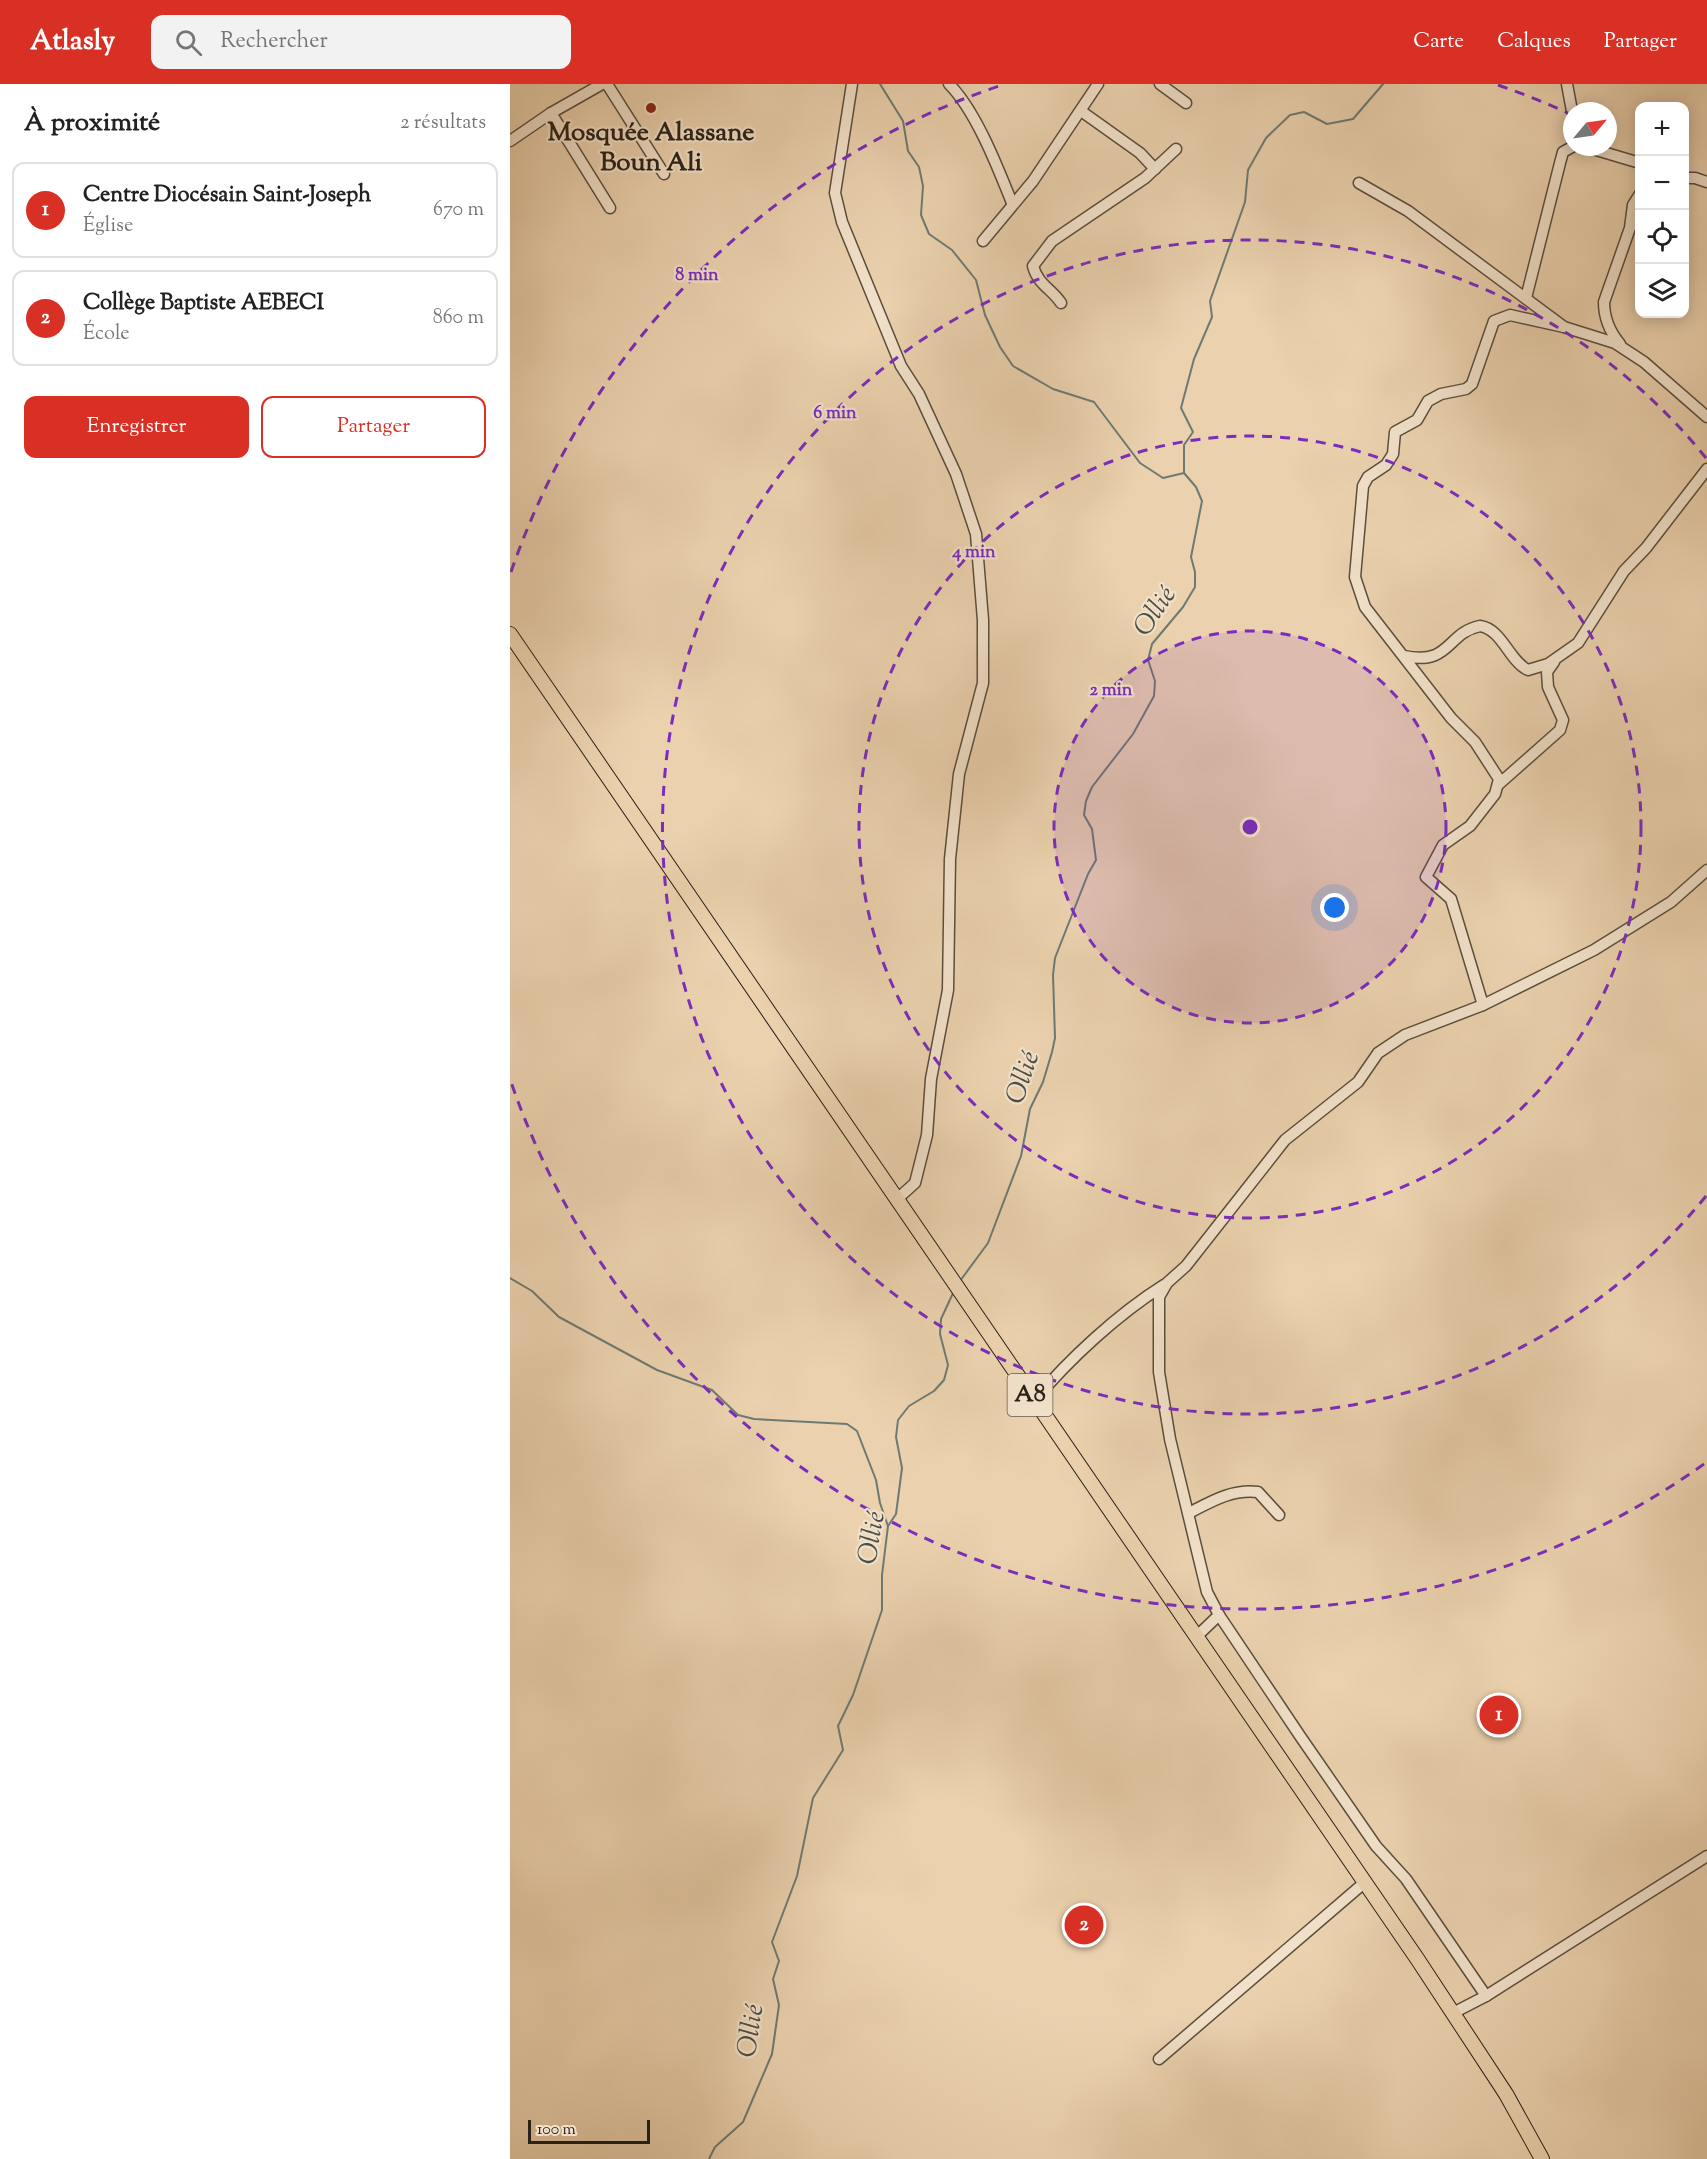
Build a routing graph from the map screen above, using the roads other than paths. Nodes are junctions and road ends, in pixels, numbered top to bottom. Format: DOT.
graph roads {
  1 [pos="602,84"];
  2 [pos="607,84"];
  3 [pos="852,84"];
  4 [pos="949,84"];
  5 [pos="1098,84"];
  6 [pos="1160,84"];
  7 [pos="1567,84"];
  8 [pos="1570,102"];
  9 [pos="1186,103"];
  10 [pos="1081,111"];
  11 [pos="551,113"];
  12 [pos="510,141"];
  13 [pos="1176,149"];
  14 [pos="1563,152"];
  15 [pos="1616,156"];
  16 [pos="1635,162"];
  17 [pos="1155,169"];
  18 [pos="664,174"];
  19 [pos="1689,178"];
  20 [pos="1707,182"];
  21 [pos="1359,183"];
  22 [pos="1012,203"];
  23 [pos="610,208"];
  24 [pos="1635,209"];
  25 [pos="983,241"];
  26 [pos="1526,298"];
  27 [pos="1061,303"];
  28 [pos="1564,327"];
  29 [pos="1624,349"];
  30 [pos="1707,417"];
  31 [pos="1707,469"];
  32 [pos="510,634"];
  33 [pos="1560,655"];
  34 [pos="1404,656"];
  35 [pos="1499,784"];
  36 [pos="1707,870"];
  37 [pos="1483,1005"];
  38 [pos="896,1200"];
  39 [pos="1167,1283"];
  40 [pos="1034,1401"];
  41 [pos="1189,1513"];
  42 [pos="1279,1515"];
  43 [pos="1219,1615"];
  44 [pos="1196,1637"];
  45 [pos="1707,1856"];
  46 [pos="1364,1882"];
  47 [pos="1486,1996"];
  48 [pos="1453,2013"];
  49 [pos="1159,2058"];
  50 [pos="1542,2159"];
  1 -- 11 [label="street"];
  2 -- 18 [label="street"];
  3 -- 38 [label="street"];
  4 -- 22 [label="street"];
  5 -- 10 [label="street"];
  6 -- 9 [label="street"];
  7 -- 8 [label="street"];
  10 -- 17 [label="street"];
  10 -- 22 [label="street"];
  11 -- 12 [label="street"];
  11 -- 23 [label="street"];
  13 -- 17 [label="street"];
  14 -- 26 [label="street"];
  15 -- 16 [label="street"];
  17 -- 27 [label="street"];
  19 -- 20 [label="street"];
  21 -- 26 [label="street"];
  22 -- 25 [label="street"];
  24 -- 29 [label="street"];
  26 -- 28 [label="street"];
  28 -- 29 [label="street"];
  28 -- 34 [label="street"];
  29 -- 30 [label="street"];
  31 -- 33 [label="street"];
  32 -- 38 [label="main road, A8"];
  33 -- 34 [label="street"];
  33 -- 35 [label="street"];
  34 -- 35 [label="street"];
  35 -- 37 [label="street"];
  36 -- 37 [label="street"];
  37 -- 39 [label="street"];
  38 -- 40 [label="main road, A8"];
  39 -- 40 [label="street"];
  39 -- 41 [label="street"];
  40 -- 44 [label="main road, A8"];
  41 -- 42 [label="street"];
  41 -- 43 [label="street"];
  43 -- 44 [label="street"];
  43 -- 47 [label="street"];
  44 -- 46 [label="main road, A8"];
  45 -- 47 [label="street"];
  46 -- 48 [label="main road, A8"];
  46 -- 49 [label="street"];
  47 -- 48 [label="street"];
  48 -- 50 [label="main road, A8"];
}
